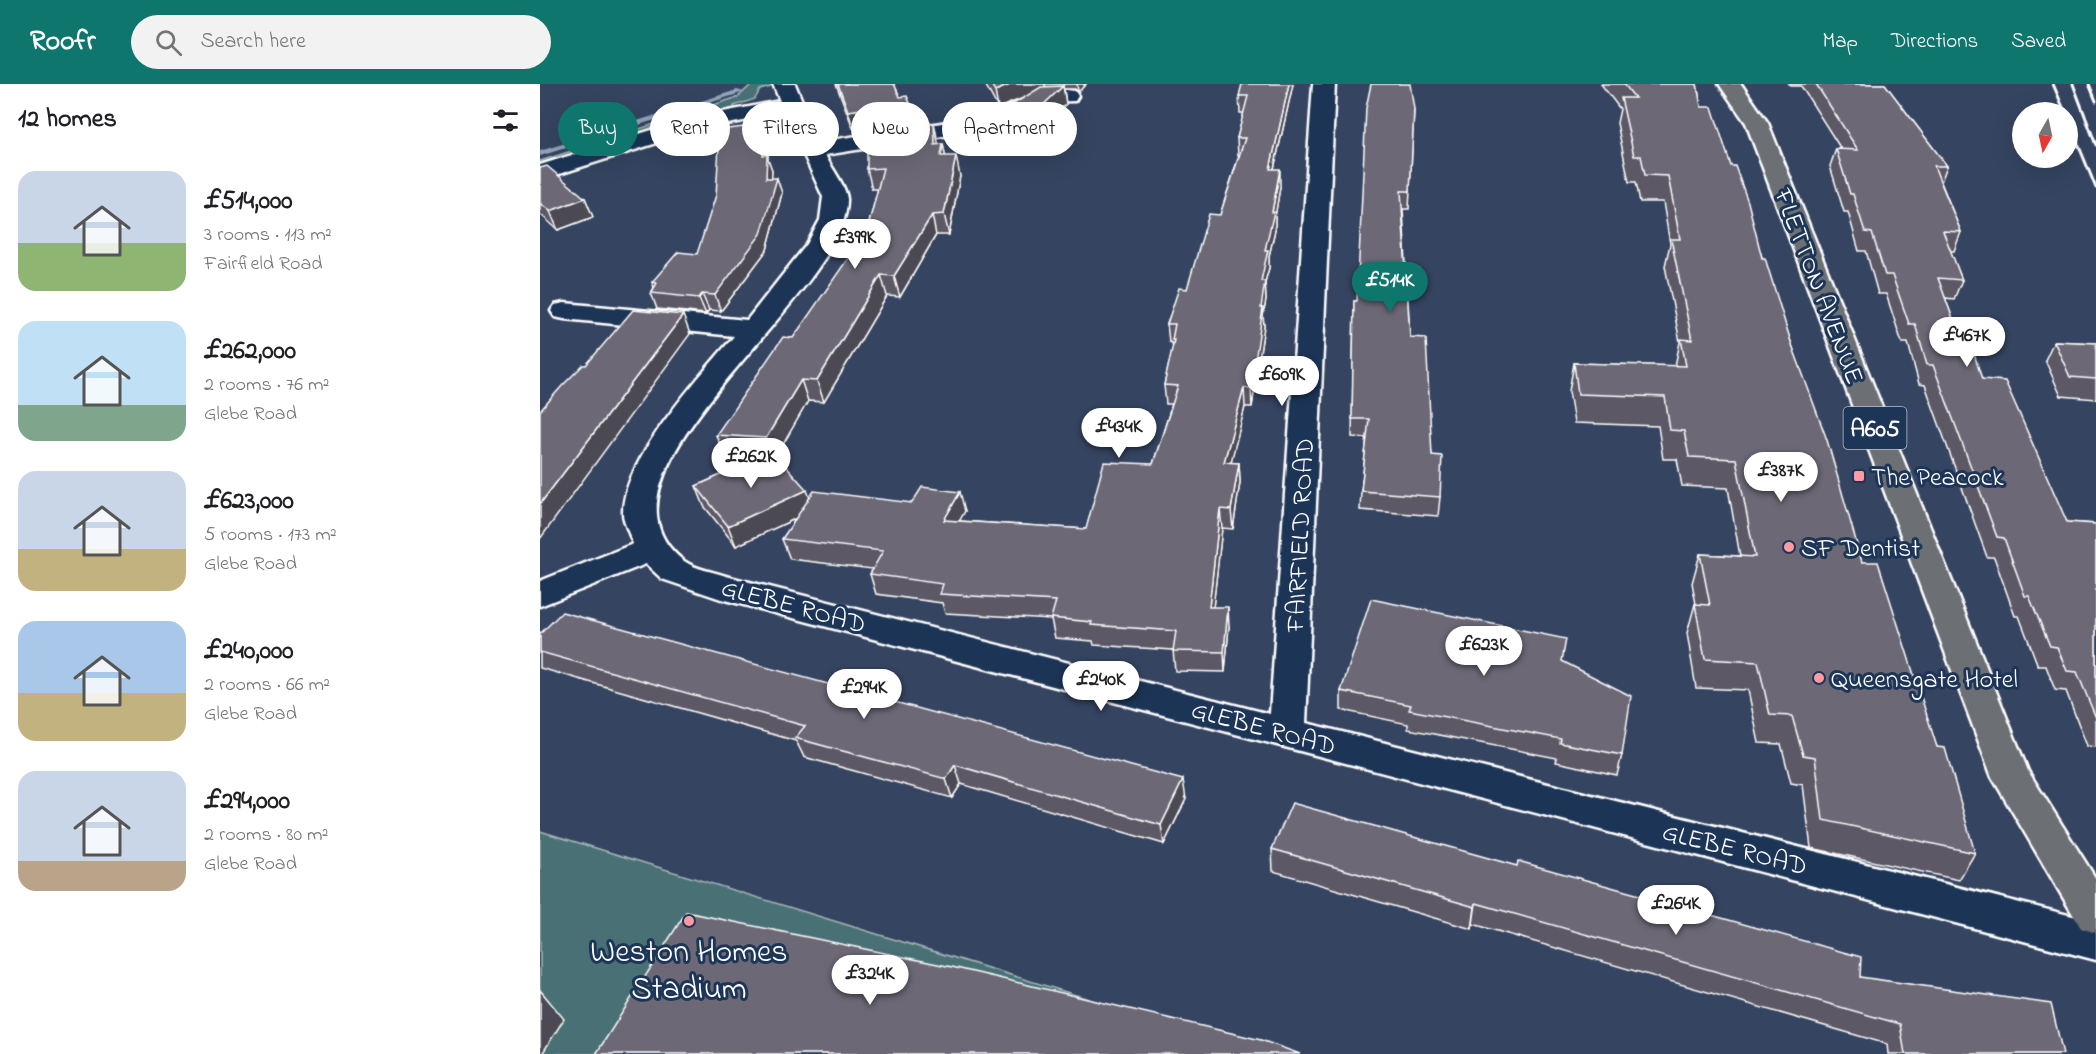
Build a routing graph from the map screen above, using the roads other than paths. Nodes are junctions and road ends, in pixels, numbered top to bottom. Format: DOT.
graph roads {
  1 [pos="1324,84"];
  2 [pos="1730,84"];
  3 [pos="1033,90"];
  4 [pos="787,95"];
  5 [pos="1066,96"];
  6 [pos="839,145"];
  7 [pos="814,156"];
  8 [pos="540,173"];
  9 [pos="564,311"];
  10 [pos="751,329"];
  11 [pos="651,549"];
  12 [pos="540,594"];
  13 [pos="1287,734"];
  14 [pos="2096,915"];
  15 [pos="2096,941"];
  1 -- 13 [label="street, FAIRFIELD ROAD"];
  2 -- 14 [label="main road, FLETTON AVENUE / A605"];
  3 -- 5 [label="street"];
  3 -- 6 [label="street"];
  4 -- 8 [label="street"];
  7 -- 10 [label="street, GLEBE ROAD"];
  9 -- 10 [label="street"];
  10 -- 11 [label="street, GLEBE ROAD"];
  11 -- 12 [label="street"];
  11 -- 13 [label="street, GLEBE ROAD"];
  13 -- 15 [label="street, GLEBE ROAD"];
}
